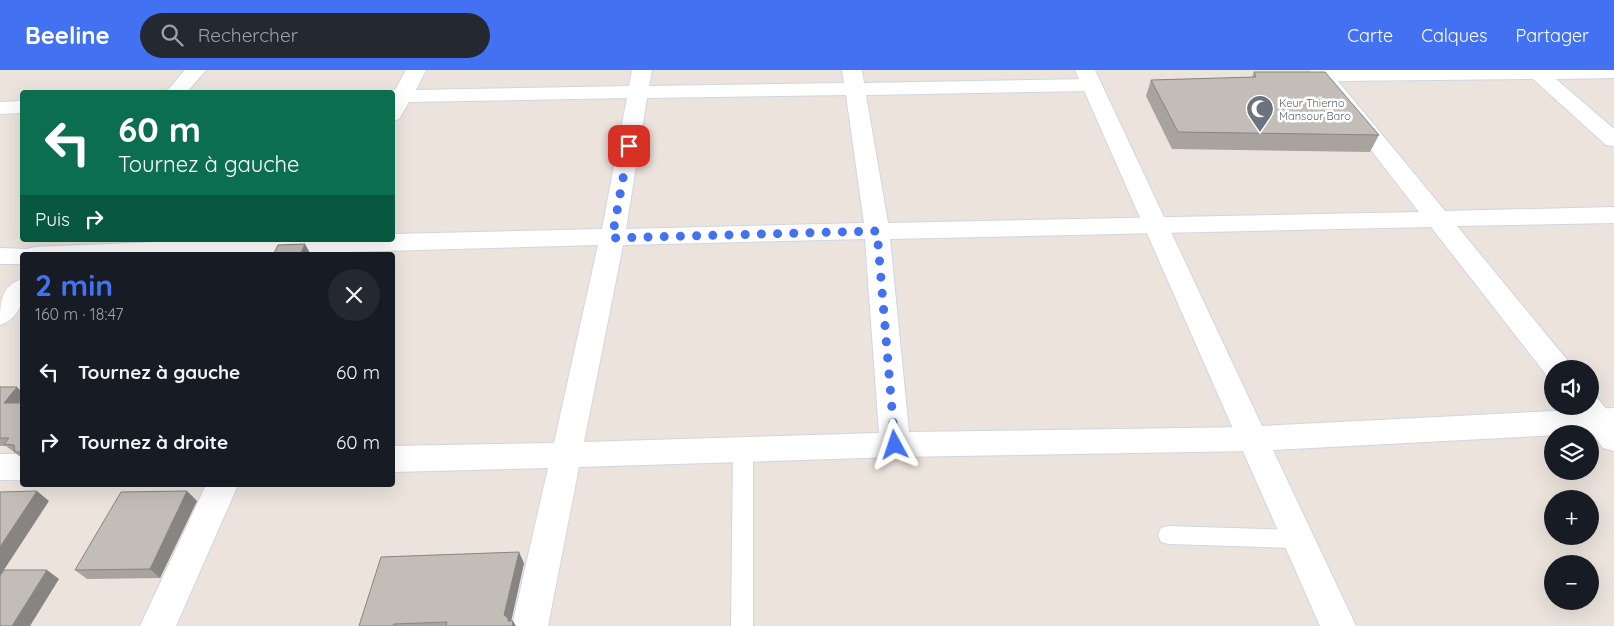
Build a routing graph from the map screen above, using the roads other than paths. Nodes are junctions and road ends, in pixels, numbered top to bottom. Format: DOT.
graph roads {
  1 [pos="196,70"];
  2 [pos="416,70"];
  3 [pos="1537,72"];
  4 [pos="1614,72"];
  5 [pos="1321,73"];
  6 [pos="1088,78"];
  7 [pos="854,80"];
  8 [pos="640,81"];
  9 [pos="178,90"];
  10 [pos="397,96"];
  11 [pos="20,107"];
  12 [pos="0,108"];
  13 [pos="1614,140"];
  14 [pos="1614,215"];
  15 [pos="1438,219"];
  16 [pos="1155,225"];
  17 [pos="877,231"];
  18 [pos="612,238"];
  19 [pos="59,242"];
  20 [pos="330,246"];
  21 [pos="51,252"];
  22 [pos="143,252"];
  23 [pos="0,256"];
  24 [pos="20,256"];
  25 [pos="20,290"];
  26 [pos="0,315"];
  27 [pos="1551,360"];
  28 [pos="1604,422"];
  29 [pos="1252,439"];
  30 [pos="895,445"];
  31 [pos="743,451"];
  32 [pos="565,456"];
  33 [pos="395,459"];
  34 [pos="0,467"];
  35 [pos="20,467"];
  36 [pos="221,487"];
  37 [pos="1168,535"];
  38 [pos="1298,539"];
  39 [pos="158,626"];
  40 [pos="530,626"];
  41 [pos="742,626"];
  42 [pos="1338,626"];
  1 -- 9 [label="street"];
  2 -- 10 [label="street"];
  3 -- 4 [label="street"];
  3 -- 5 [label="street"];
  3 -- 13 [label="street"];
  5 -- 15 [label="street"];
  6 -- 7 [label="street"];
  6 -- 16 [label="street"];
  7 -- 8 [label="street"];
  7 -- 17 [label="street"];
  8 -- 10 [label="street"];
  8 -- 18 [label="street"];
  11 -- 12 [label="street"];
  14 -- 15 [label="street"];
  15 -- 16 [label="street"];
  15 -- 27 [label="street"];
  16 -- 17 [label="street"];
  16 -- 29 [label="street"];
  17 -- 18 [label="street"];
  17 -- 30 [label="street"];
  18 -- 20 [label="street"];
  18 -- 32 [label="street"];
  19 -- 21 [label="street"];
  20 -- 22 [label="street"];
  23 -- 24 [label="street"];
  25 -- 26 [label="street"];
  28 -- 29 [label="street"];
  29 -- 30 [label="street"];
  29 -- 38 [label="street"];
  30 -- 31 [label="street"];
  31 -- 32 [label="street"];
  31 -- 41 [label="lane"];
  32 -- 33 [label="street"];
  32 -- 40 [label="street"];
  34 -- 35 [label="street"];
  36 -- 39 [label="street"];
  37 -- 38 [label="lane"];
  38 -- 42 [label="street"];
}
